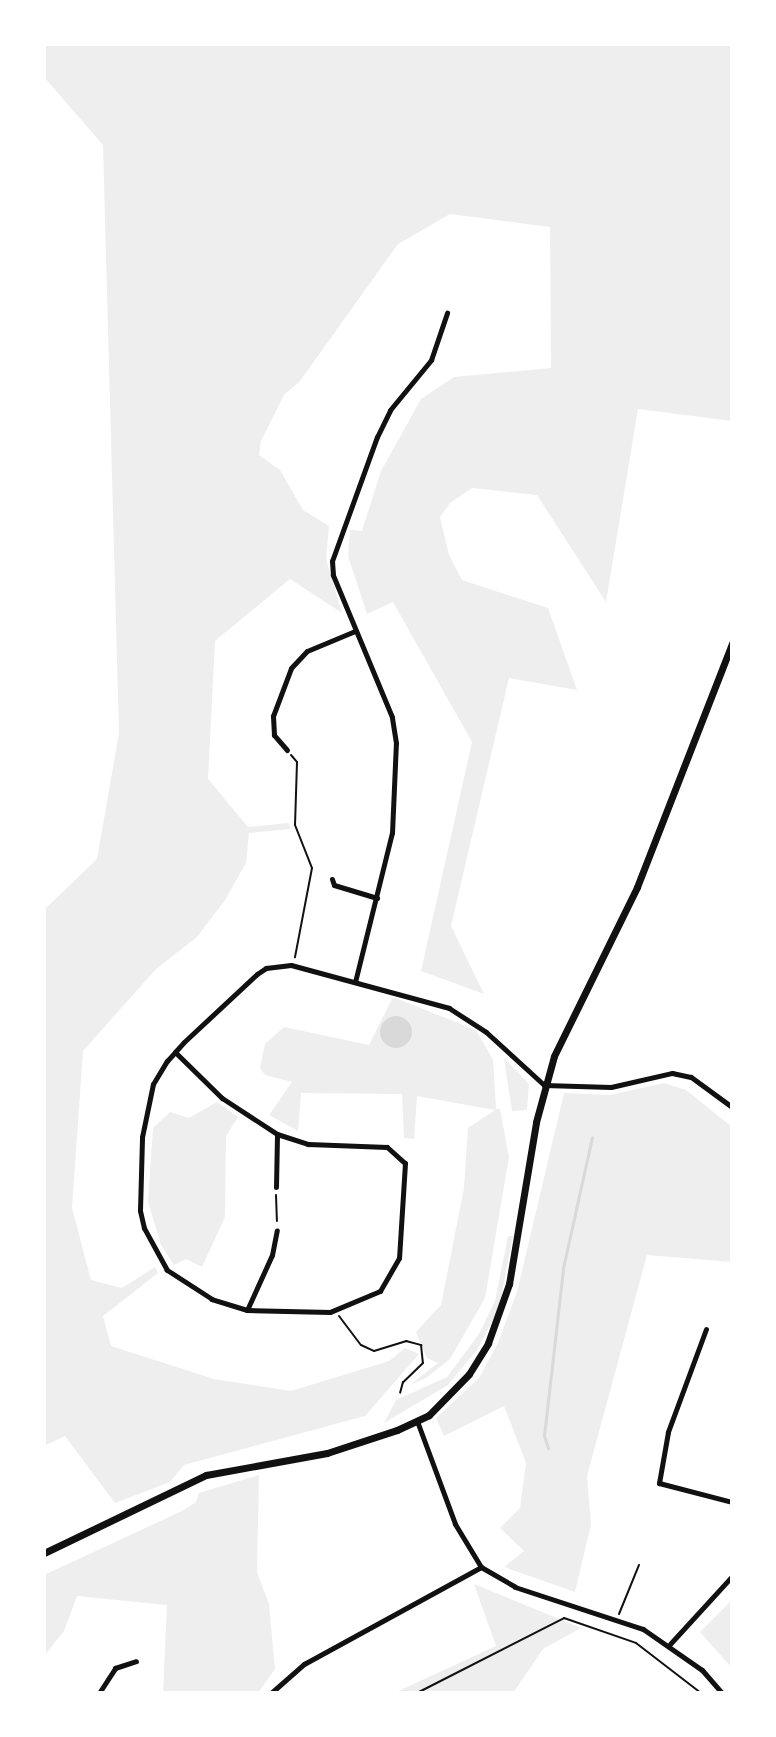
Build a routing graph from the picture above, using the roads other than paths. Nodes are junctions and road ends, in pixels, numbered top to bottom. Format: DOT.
graph roads {
  1 [pos="447,313"];
  2 [pos="355,631"];
  3 [pos="732,643"];
  4 [pos="287,750"];
  5 [pos="332,879"];
  6 [pos="377,898"];
  7 [pos="355,982"];
  8 [pos="175,1052"];
  9 [pos="544,1085"];
  10 [pos="732,1107"];
  11 [pos="277,1134"];
  12 [pos="276,1187"];
  13 [pos="277,1230"];
  14 [pos="247,1310"];
  15 [pos="706,1329"];
  16 [pos="417,1420"];
  17 [pos="732,1502"];
  18 [pos="44,1553"];
  19 [pos="481,1567"];
  20 [pos="732,1576"];
  21 [pos="670,1644"];
  22 [pos="136,1661"];
  23 [pos="99,1693"];
  24 [pos="271,1693"];
  25 [pos="722,1693"];
  1 -- 2 [label="street"];
  2 -- 4 [label="street"];
  2 -- 6 [label="street"];
  3 -- 9 [label="street"];
  5 -- 6 [label="street"];
  6 -- 7 [label="street"];
  7 -- 8 [label="street"];
  7 -- 9 [label="street"];
  8 -- 11 [label="street"];
  8 -- 14 [label="street"];
  9 -- 10 [label="street"];
  9 -- 16 [label="street"];
  11 -- 12 [label="street"];
  11 -- 14 [label="street"];
  13 -- 14 [label="street"];
  15 -- 17 [label="street"];
  16 -- 18 [label="street"];
  16 -- 19 [label="street"];
  19 -- 21 [label="street"];
  19 -- 24 [label="street"];
  20 -- 21 [label="street"];
  21 -- 25 [label="street"];
  22 -- 23 [label="street"];
}
